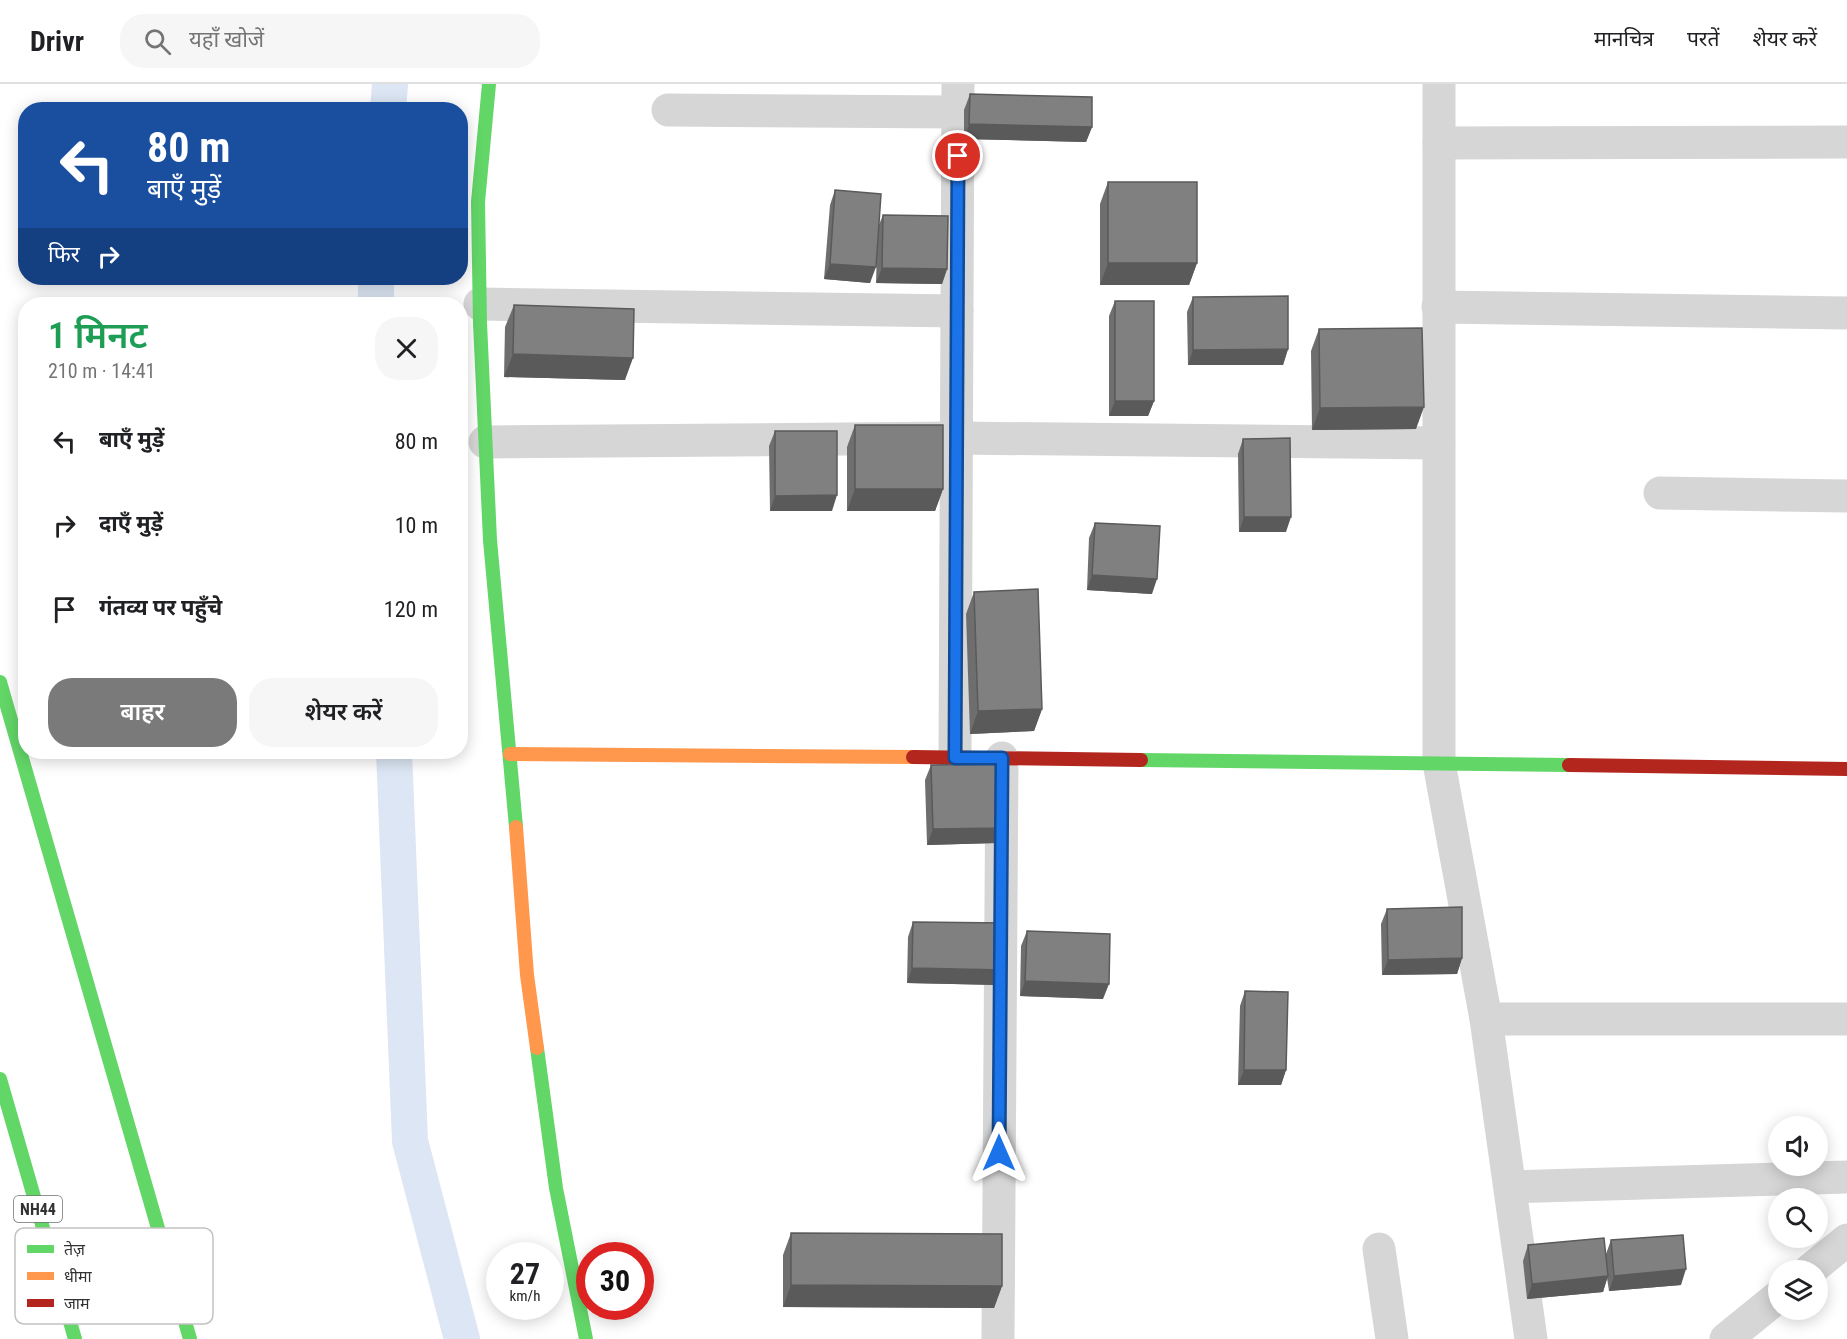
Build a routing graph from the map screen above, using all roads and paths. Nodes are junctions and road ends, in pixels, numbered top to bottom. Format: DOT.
graph roads {
  1 [pos="489,84"];
  2 [pos="1439,84"];
  3 [pos="958,98"];
  4 [pos="668,110"];
  5 [pos="1847,142"];
  6 [pos="1439,143"];
  7 [pos="480,304"];
  8 [pos="1438,307"];
  9 [pos="957,311"];
  10 [pos="1847,313"];
  11 [pos="956,438"];
  12 [pos="485,442"];
  13 [pos="1438,443"];
  14 [pos="1660,494"];
  15 [pos="1847,496"];
  16 [pos="0,682"];
  17 [pos="18,744"];
  18 [pos="510,754"];
  19 [pos="955,758"];
  20 [pos="1002,758"];
  21 [pos="22,759"];
  22 [pos="1439,763"];
  23 [pos="1847,769"];
  24 [pos="1486,1019"];
  25 [pos="1847,1019"];
  26 [pos="0,1079"];
  27 [pos="1847,1177"];
  28 [pos="1511,1187"];
  29 [pos="43,1228"];
  30 [pos="158,1228"];
  31 [pos="1847,1240"];
  32 [pos="1379,1249"];
  33 [pos="1822,1260"];
  34 [pos="1768,1305"];
  35 [pos="71,1324"];
  36 [pos="186,1324"];
  37 [pos="75,1339"];
  38 [pos="190,1339"];
  39 [pos="586,1339"];
  40 [pos="998,1339"];
  41 [pos="1392,1339"];
  42 [pos="1531,1339"];
  43 [pos="1726,1339"];
  1 -- 7 [label="main road"];
  2 -- 6 [label="street"];
  3 -- 4 [label="street"];
  3 -- 9 [label="street"];
  5 -- 6 [label="street"];
  6 -- 8 [label="street"];
  7 -- 9 [label="street"];
  7 -- 12 [label="main road"];
  8 -- 10 [label="street"];
  8 -- 13 [label="street"];
  9 -- 11 [label="street"];
  11 -- 12 [label="street"];
  11 -- 13 [label="street"];
  11 -- 19 [label="street"];
  12 -- 18 [label="main road"];
  13 -- 22 [label="street"];
  14 -- 15 [label="street"];
  16 -- 17 [label="main road"];
  18 -- 19 [label="main road"];
  18 -- 39 [label="main road"];
  19 -- 20 [label="main road"];
  20 -- 22 [label="main road"];
  20 -- 40 [label="street"];
  21 -- 30 [label="main road"];
  22 -- 23 [label="main road"];
  22 -- 24 [label="street"];
  24 -- 25 [label="street"];
  24 -- 28 [label="street"];
  26 -- 29 [label="main road, NH44"];
  27 -- 28 [label="street"];
  28 -- 42 [label="street"];
  31 -- 33 [label="street"];
  32 -- 41 [label="street"];
  34 -- 43 [label="street"];
  35 -- 37 [label="main road, NH44"];
  36 -- 38 [label="main road"];
}
